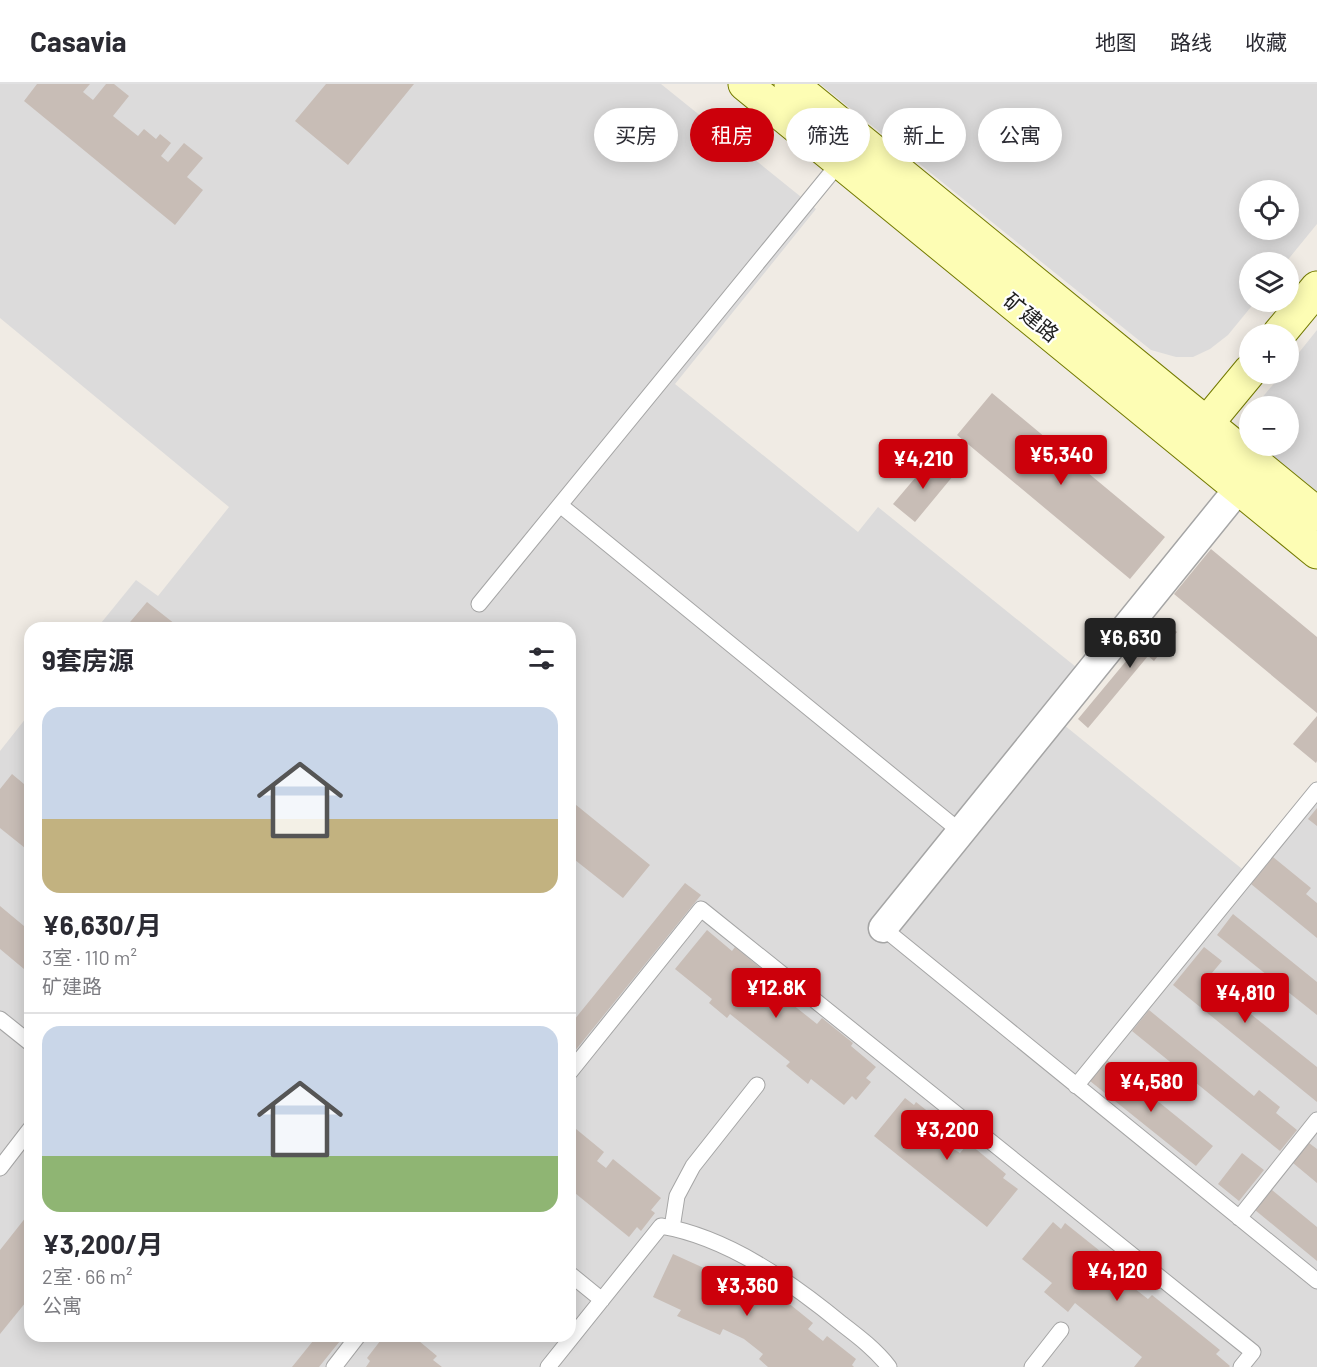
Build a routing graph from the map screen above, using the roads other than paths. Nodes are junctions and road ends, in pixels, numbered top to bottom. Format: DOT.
graph roads {
  1 [pos="745,84"];
  2 [pos="791,84"];
  3 [pos="786,118"];
  4 [pos="840,162"];
  5 [pos="1317,288"];
  6 [pos="1287,324"];
  7 [pos="1239,384"];
  8 [pos="1197,435"];
  9 [pos="1239,488"];
  10 [pos="560,505"];
  11 [pos="1317,514"];
  12 [pos="1317,552"];
  13 [pos="478,604"];
  14 [pos="1317,790"];
  15 [pos="960,832"];
  16 [pos="883,928"];
  17 [pos="0,1019"];
  18 [pos="24,1038"];
  19 [pos="576,1065"];
  20 [pos="758,1085"];
  21 [pos="1076,1086"];
  22 [pos="1317,1120"];
  23 [pos="24,1137"];
  24 [pos="0,1168"];
  25 [pos="1239,1218"];
  26 [pos="672,1228"];
  27 [pos="576,1279"];
  28 [pos="1317,1281"];
  29 [pos="602,1300"];
  30 [pos="1061,1330"];
  31 [pos="576,1332"];
  32 [pos="353,1342"];
  33 [pos="568,1342"];
  34 [pos="334,1367"];
  35 [pos="548,1367"];
  36 [pos="889,1367"];
  37 [pos="1032,1367"];
  38 [pos="1241,1367"];
  1 -- 3 [label="street, 矿建路"];
  2 -- 8 [label="street, 矿建路"];
  4 -- 8 [label="street, 矿建路"];
  4 -- 10 [label="lane"];
  5 -- 6 [label="street"];
  7 -- 8 [label="street"];
  8 -- 9 [label="street, 矿建路"];
  8 -- 11 [label="street, 矿建路"];
  9 -- 12 [label="street, 矿建路"];
  9 -- 15 [label="street"];
  10 -- 13 [label="lane"];
  10 -- 15 [label="lane"];
  14 -- 21 [label="lane"];
  15 -- 16 [label="street"];
  16 -- 21 [label="lane"];
  17 -- 18 [label="lane"];
  19 -- 38 [label="lane"];
  20 -- 26 [label="lane"];
  21 -- 25 [label="lane"];
  22 -- 25 [label="lane"];
  23 -- 24 [label="lane"];
  25 -- 28 [label="lane"];
  26 -- 29 [label="lane"];
  26 -- 36 [label="lane"];
  27 -- 29 [label="lane"];
  29 -- 31 [label="lane"];
  30 -- 37 [label="lane"];
  32 -- 34 [label="lane"];
  33 -- 35 [label="lane"];
}
